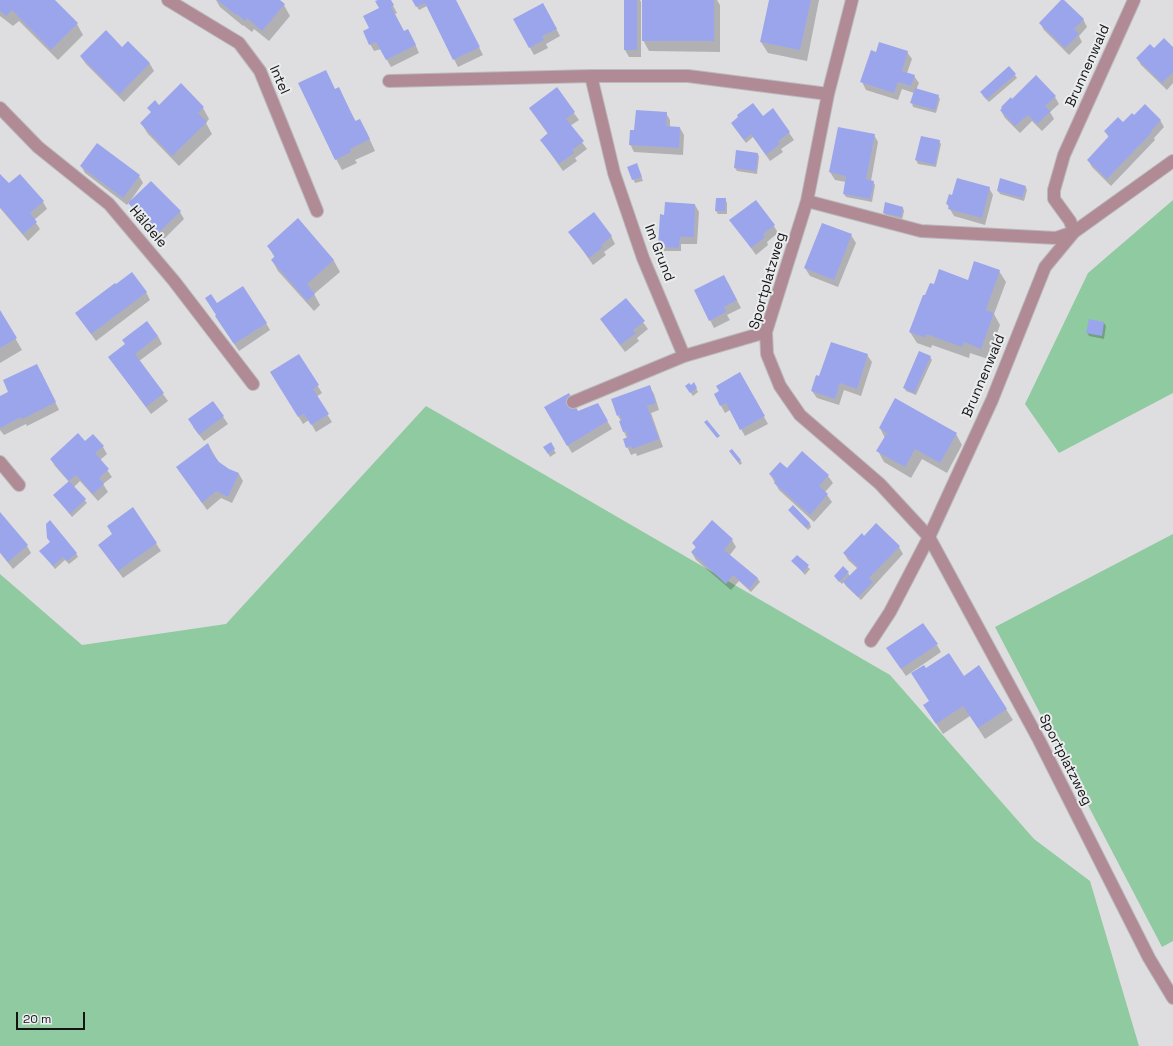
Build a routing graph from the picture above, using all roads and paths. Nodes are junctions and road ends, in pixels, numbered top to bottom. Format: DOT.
graph roads {
  1 [pos="168,0"];
  2 [pos="852,0"];
  3 [pos="1134,0"];
  4 [pos="590,76"];
  5 [pos="389,81"];
  6 [pos="828,94"];
  7 [pos="0,108"];
  8 [pos="1173,161"];
  9 [pos="807,201"];
  10 [pos="317,211"];
  11 [pos="1074,232"];
  12 [pos="766,332"];
  13 [pos="684,356"];
  14 [pos="253,384"];
  15 [pos="574,402"];
  16 [pos="0,462"];
  17 [pos="18,485"];
  18 [pos="929,537"];
  19 [pos="871,641"];
  20 [pos="1173,998"];
  1 -- 10 [label="street, Intel"];
  2 -- 6 [label="street, Sportplatzweg"];
  3 -- 11 [label="street, Brunnenwald"];
  4 -- 5 [label="street"];
  4 -- 6 [label="street"];
  4 -- 13 [label="street, Im Grund"];
  6 -- 9 [label="street, Sportplatzweg"];
  7 -- 14 [label="street, Häldele"];
  8 -- 11 [label="street, Brunnenwald"];
  9 -- 11 [label="street, Brunnenwald"];
  9 -- 12 [label="street, Sportplatzweg"];
  11 -- 18 [label="street, Brunnenwald"];
  12 -- 13 [label="street"];
  12 -- 18 [label="street, Sportplatzweg"];
  13 -- 15 [label="street"];
  16 -- 17 [label="street"];
  18 -- 19 [label="street"];
  18 -- 20 [label="street, Sportplatzweg"];
}
